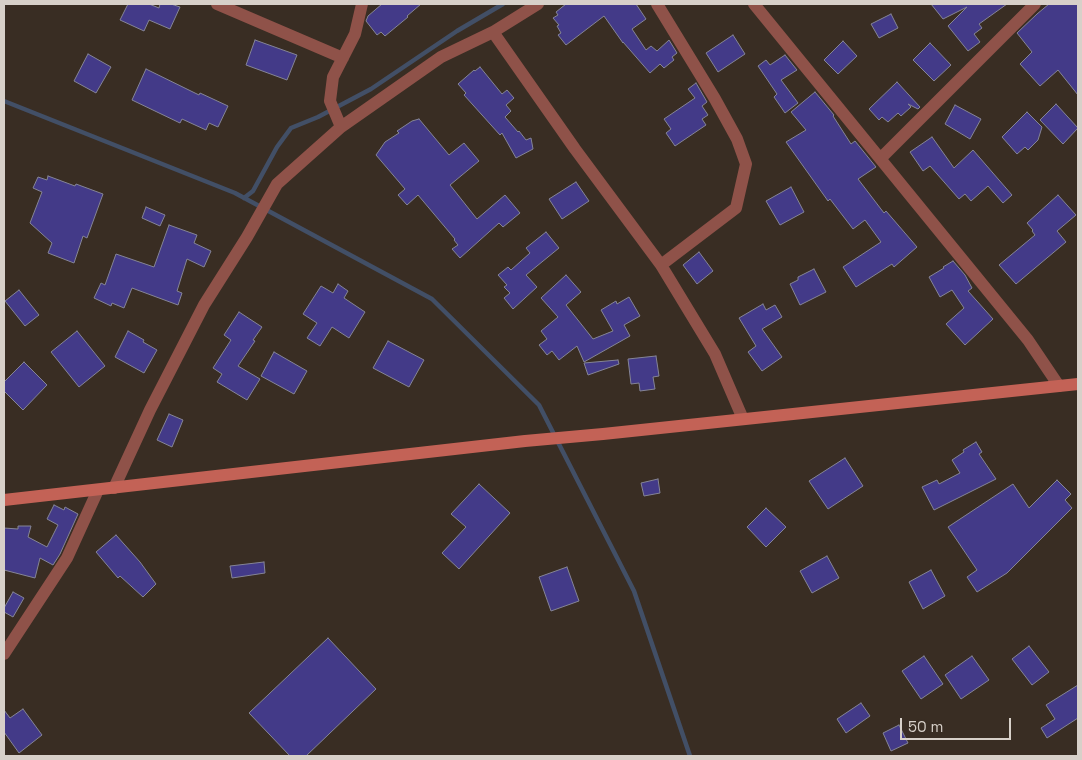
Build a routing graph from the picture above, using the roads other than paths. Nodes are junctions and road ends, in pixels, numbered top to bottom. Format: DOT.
graph roads {
  1 [pos="217,4"];
  2 [pos="362,4"];
  3 [pos="538,4"];
  4 [pos="657,4"];
  5 [pos="754,4"];
  6 [pos="1035,4"];
  7 [pos="493,32"];
  8 [pos="343,58"];
  9 [pos="339,122"];
  10 [pos="881,158"];
  11 [pos="661,265"];
  12 [pos="1078,384"];
  13 [pos="1059,386"];
  14 [pos="743,419"];
  15 [pos="114,488"];
  16 [pos="98,490"];
  17 [pos="4,500"];
  18 [pos="4,654"];
  1 -- 8 [label="street"];
  2 -- 8 [label="street"];
  3 -- 7 [label="street"];
  4 -- 11 [label="street"];
  5 -- 10 [label="street"];
  6 -- 10 [label="street"];
  7 -- 9 [label="street"];
  7 -- 11 [label="street"];
  8 -- 9 [label="street"];
  9 -- 15 [label="street"];
  10 -- 13 [label="street"];
  11 -- 14 [label="street"];
  12 -- 13 [label="main road"];
  13 -- 14 [label="main road"];
  14 -- 15 [label="main road"];
  15 -- 16 [label="main road"];
  16 -- 17 [label="main road"];
  16 -- 18 [label="street"];
}
